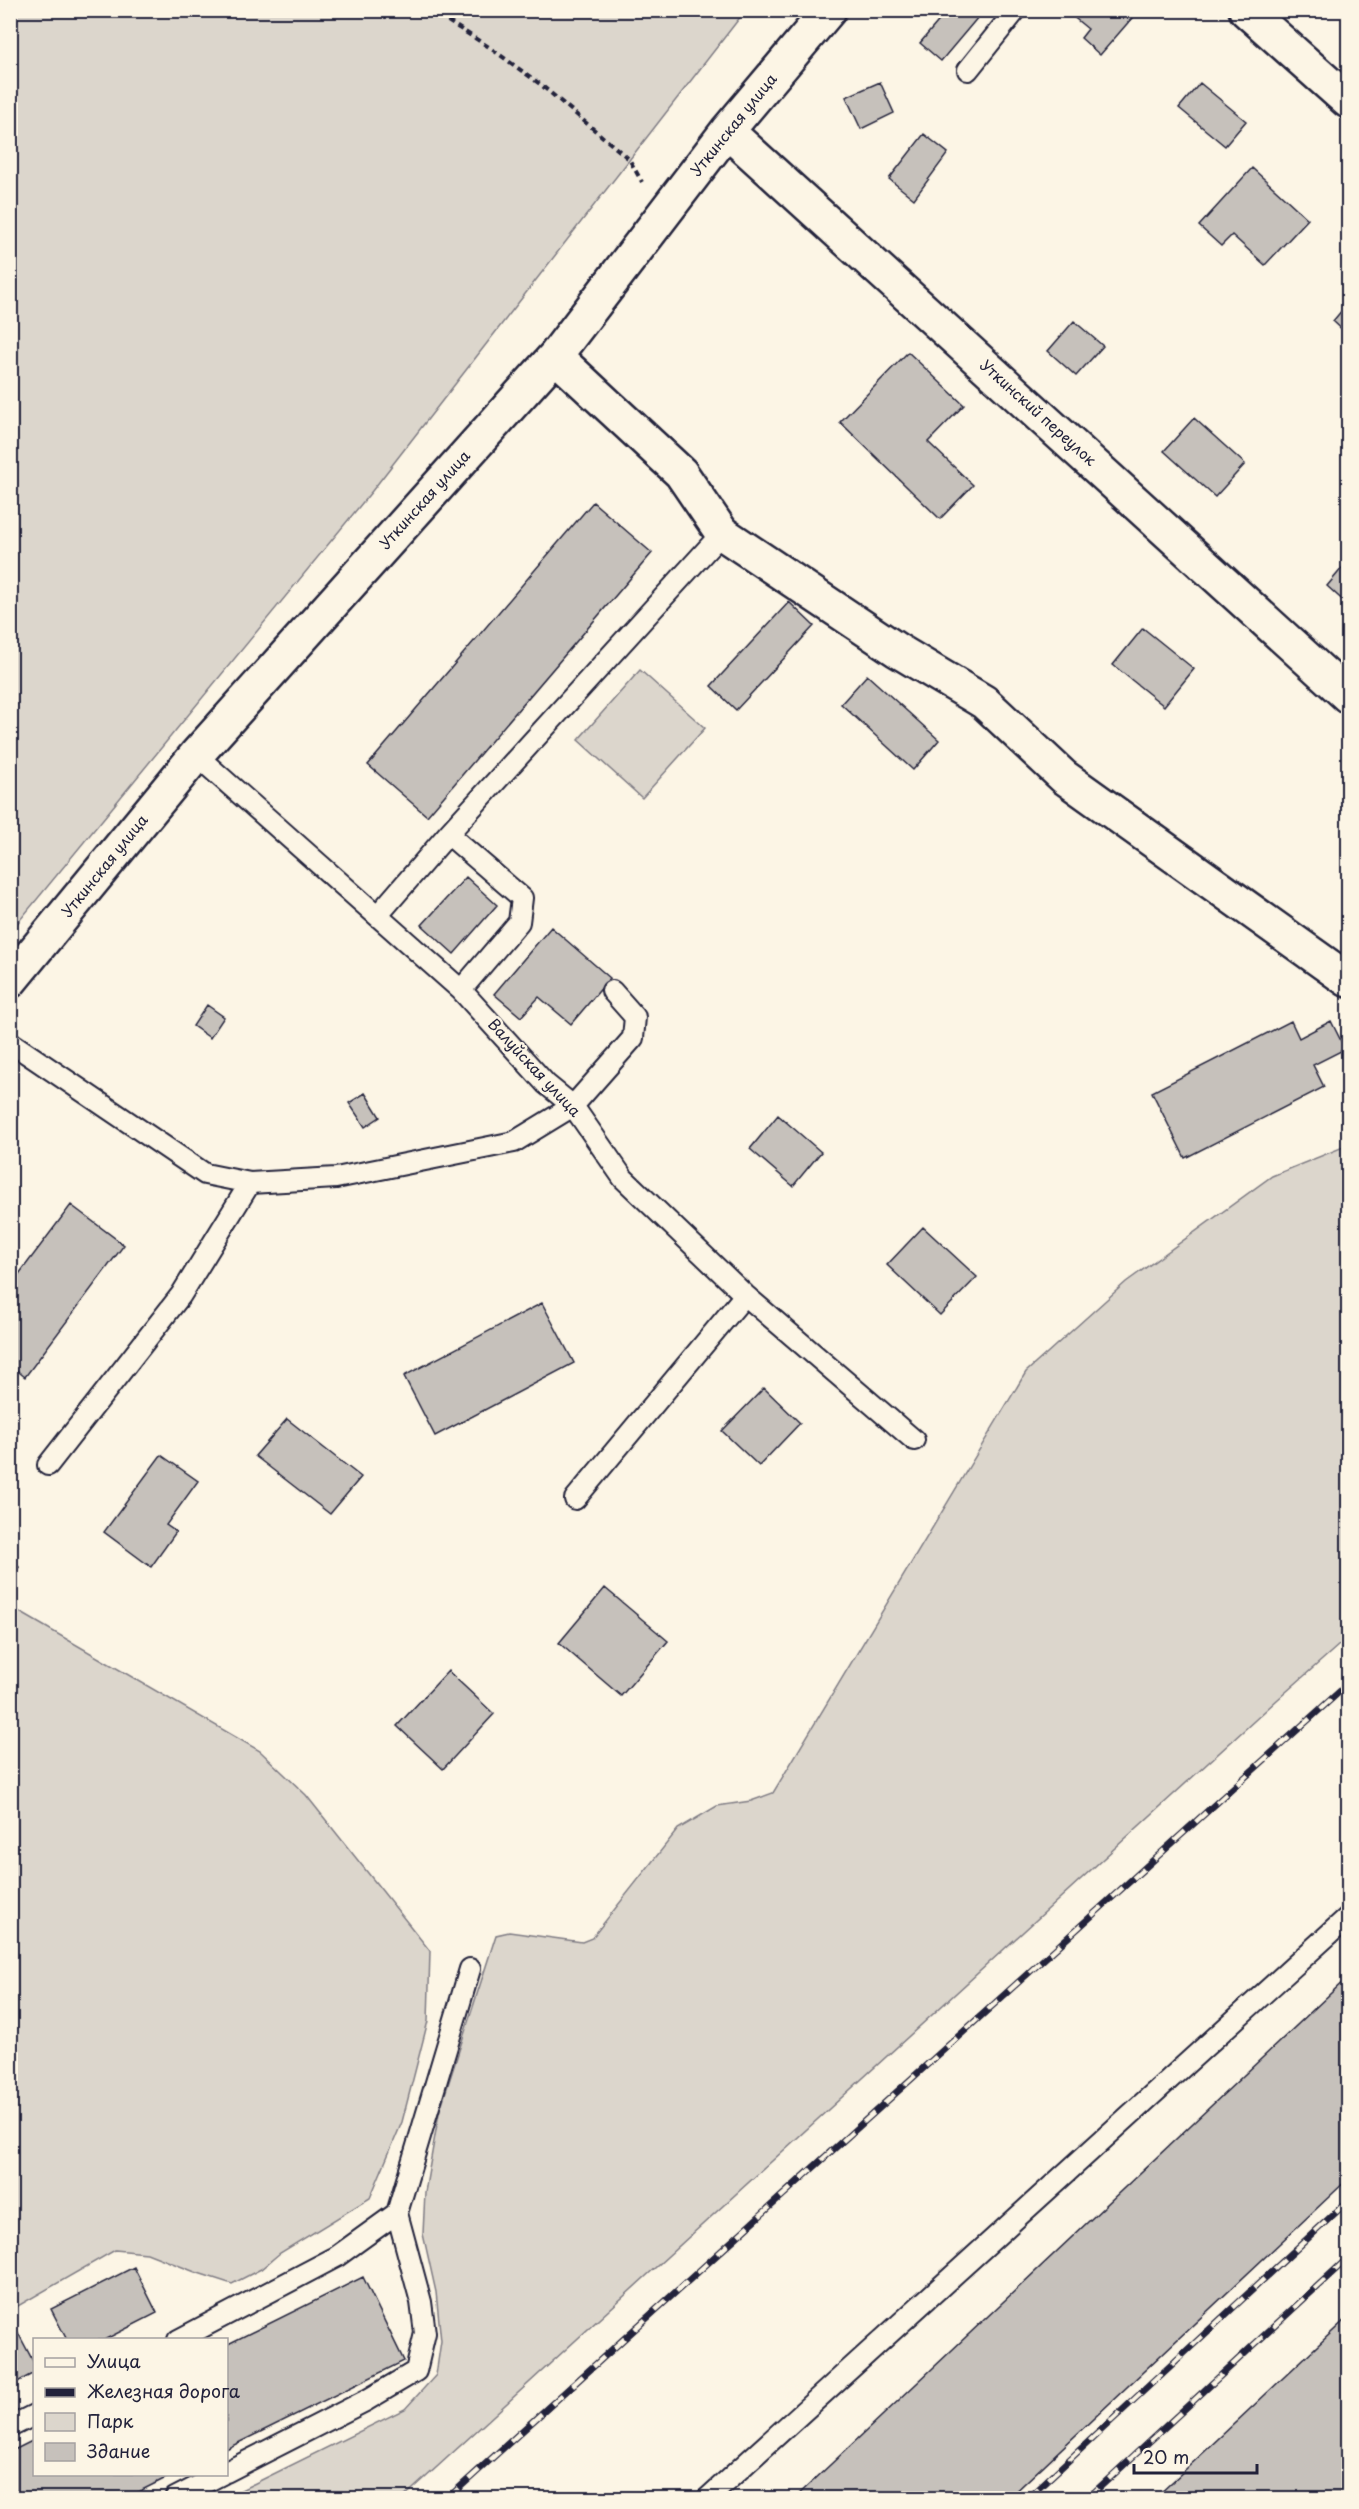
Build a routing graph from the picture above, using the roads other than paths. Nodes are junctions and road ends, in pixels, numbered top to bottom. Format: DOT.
graph roads {
  1 [pos="829,10"];
  2 [pos="1016,10"];
  3 [pos="1246,10"];
  4 [pos="968,70"];
  5 [pos="1348,101"];
  6 [pos="727,131"];
  7 [pos="555,356"];
  8 [pos="722,533"];
  9 [pos="1348,696"];
  10 [pos="196,755"];
  11 [pos="448,834"];
  12 [pos="378,915"];
  13 [pos="1348,980"];
  14 [pos="10,981"];
  15 [pos="461,990"];
  16 [pos="612,991"];
  17 [pos="10,1042"];
  18 [pos="573,1106"];
  19 [pos="250,1183"];
  20 [pos="745,1295"];
  21 [pos="914,1440"];
  22 [pos="48,1465"];
  23 [pos="575,1499"];
  24 [pos="1348,1917"];
  25 [pos="470,1969"];
  26 [pos="397,2213"];
  27 [pos="182,2338"];
  28 [pos="33,2416"];
  29 [pos="10,2427"];
  30 [pos="228,2471"];
  31 [pos="220,2476"];
  32 [pos="175,2499"];
  33 [pos="708,2499"];
  1 -- 6 [label="street, Уткинская улица"];
  2 -- 4 [label="lane"];
  3 -- 5 [label="street"];
  6 -- 7 [label="street, Уткинская улица"];
  6 -- 9 [label="street, Уткинский переулок"];
  7 -- 8 [label="street"];
  7 -- 10 [label="street, Уткинская улица"];
  8 -- 11 [label="lane"];
  8 -- 13 [label="street"];
  10 -- 12 [label="lane, Валуйская улица"];
  10 -- 14 [label="street, Уткинская улица"];
  11 -- 12 [label="lane"];
  11 -- 15 [label="lane"];
  12 -- 15 [label="lane, Валуйская улица"];
  15 -- 18 [label="lane, Валуйская улица"];
  16 -- 18 [label="lane"];
  17 -- 19 [label="lane"];
  18 -- 19 [label="lane"];
  18 -- 20 [label="lane, Валуйская улица"];
  19 -- 22 [label="lane"];
  20 -- 21 [label="lane, Валуйская улица"];
  20 -- 23 [label="lane"];
  24 -- 33 [label="lane"];
  25 -- 26 [label="lane"];
  26 -- 27 [label="lane"];
  26 -- 30 [label="lane"];
  28 -- 29 [label="lane"];
  31 -- 32 [label="lane"];
}
